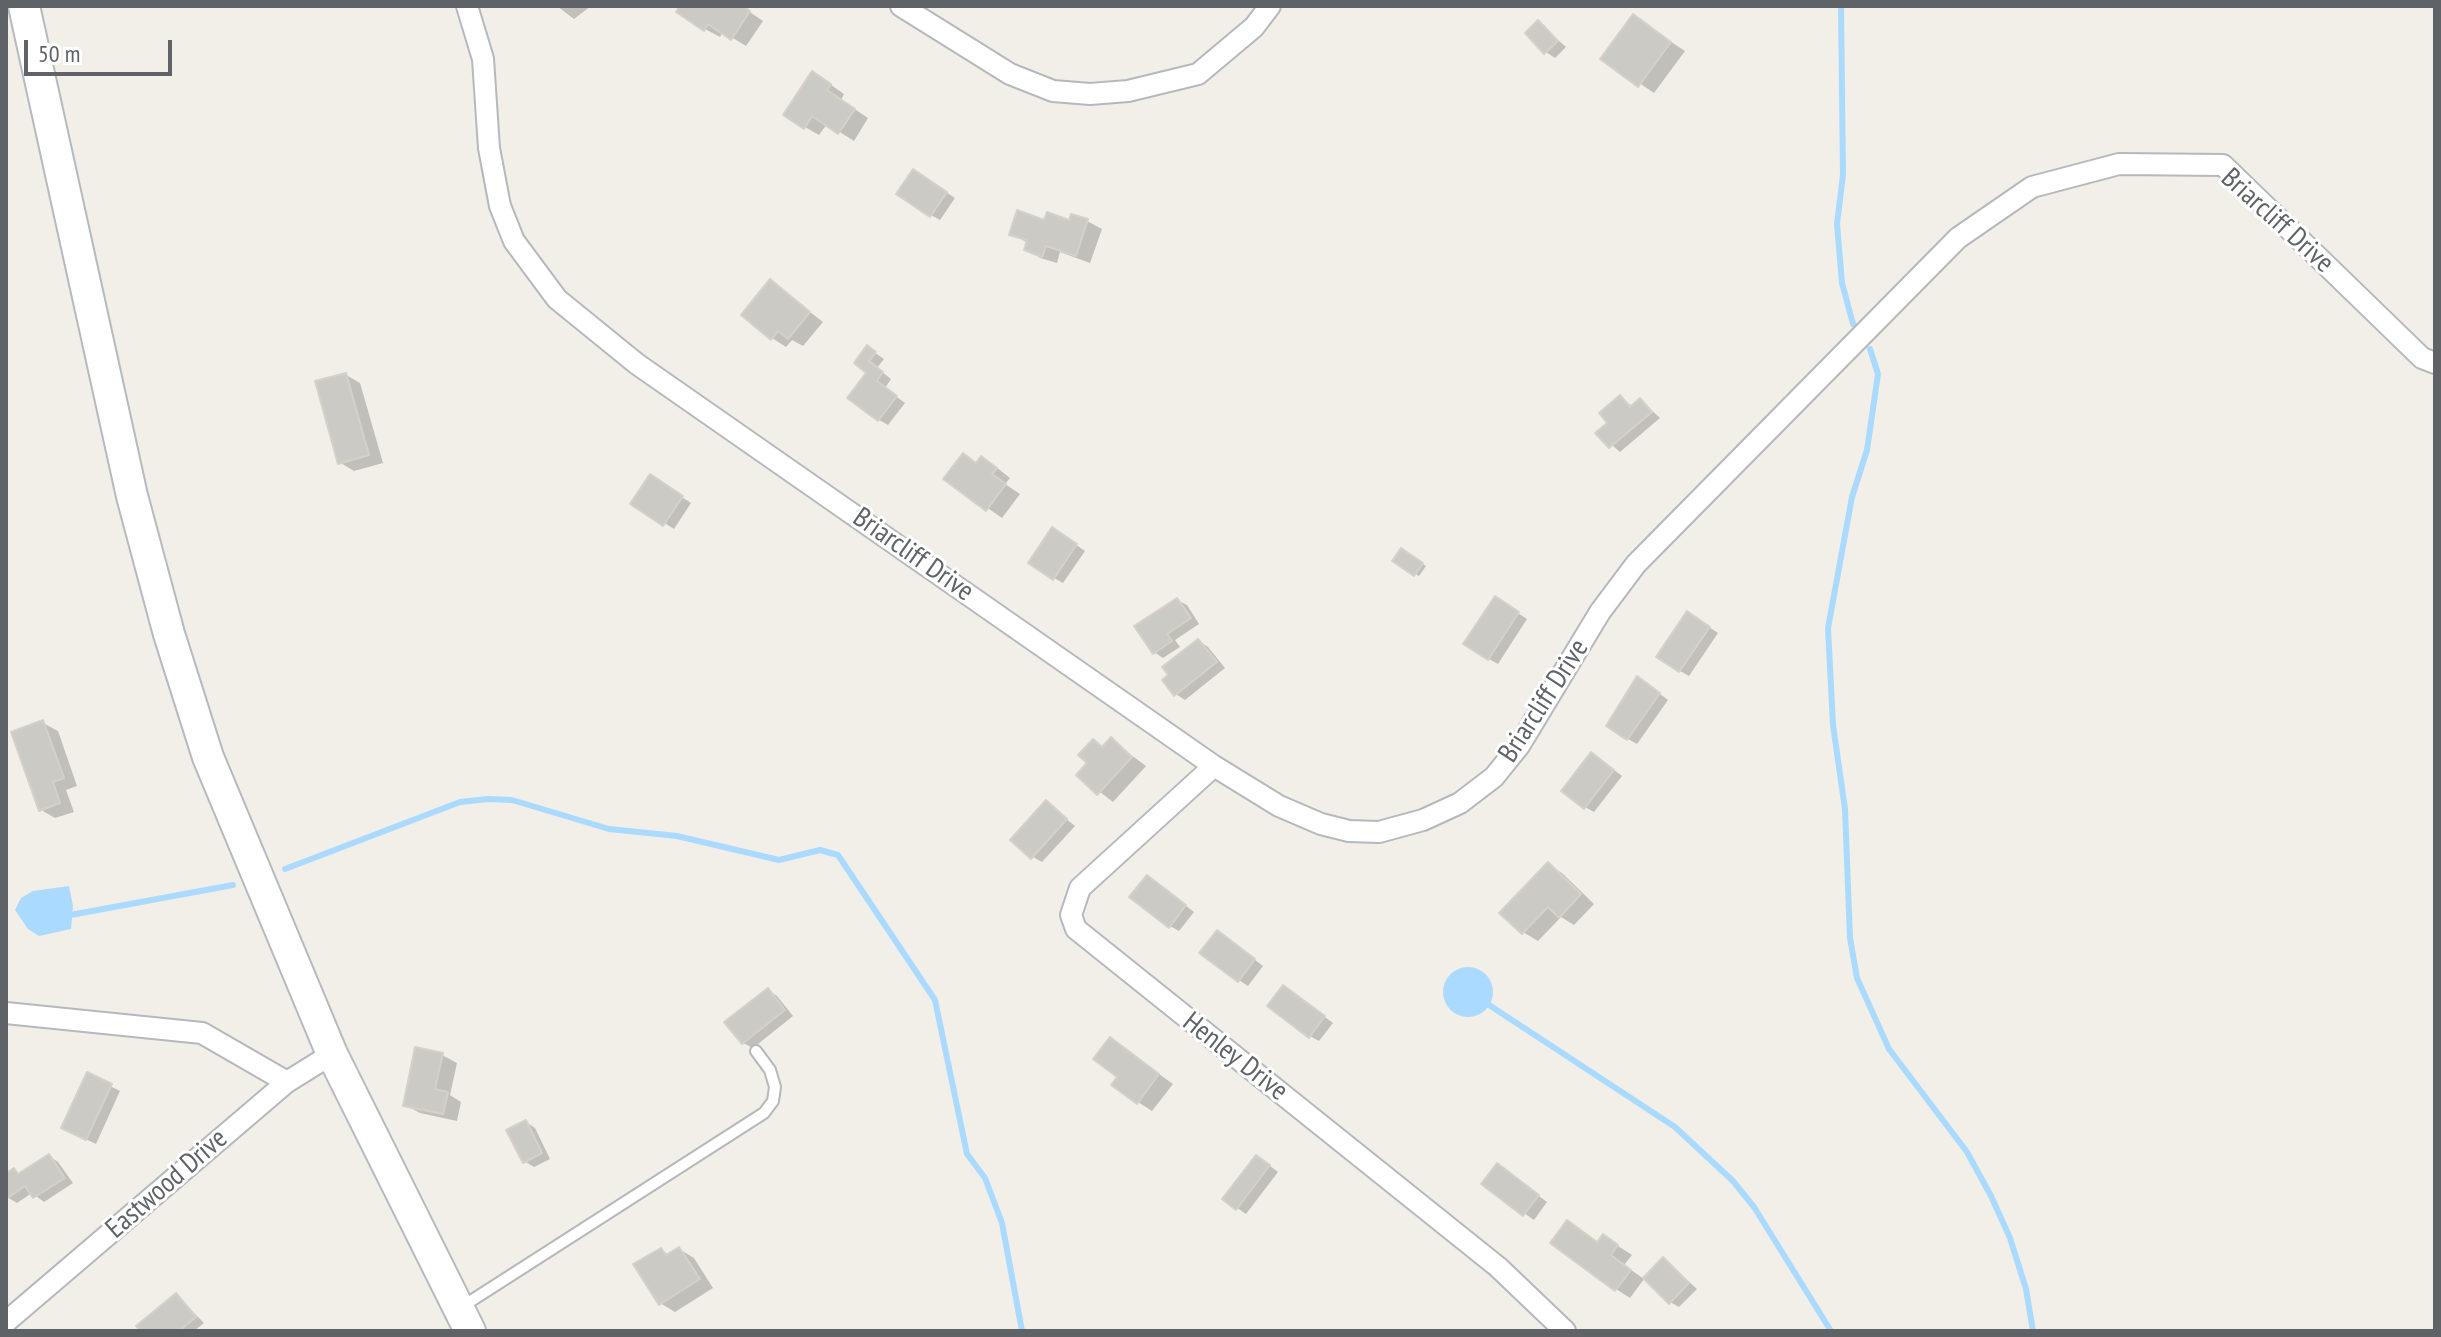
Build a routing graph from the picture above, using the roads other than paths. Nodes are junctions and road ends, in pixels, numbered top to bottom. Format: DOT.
graph roads {
  1 [pos="24,6"];
  2 [pos="467,6"];
  3 [pos="901,6"];
  4 [pos="1270,6"];
  5 [pos="2429,361"];
  6 [pos="1214,766"];
  7 [pos="6,1013"];
  8 [pos="756,1051"];
  9 [pos="332,1054"];
  10 [pos="287,1082"];
  11 [pos="464,1320"];
  12 [pos="6,1322"];
  13 [pos="1565,1331"];
  1 -- 9 [label="main road"];
  2 -- 6 [label="street, Briarcliff Drive"];
  3 -- 4 [label="street"];
  5 -- 6 [label="street, Briarcliff Drive"];
  6 -- 13 [label="street, Henley Drive"];
  7 -- 10 [label="street"];
  8 -- 11 [label="lane"];
  9 -- 10 [label="street, Eastwood Drive"];
  9 -- 11 [label="main road"];
  10 -- 12 [label="street, Eastwood Drive"];
}
